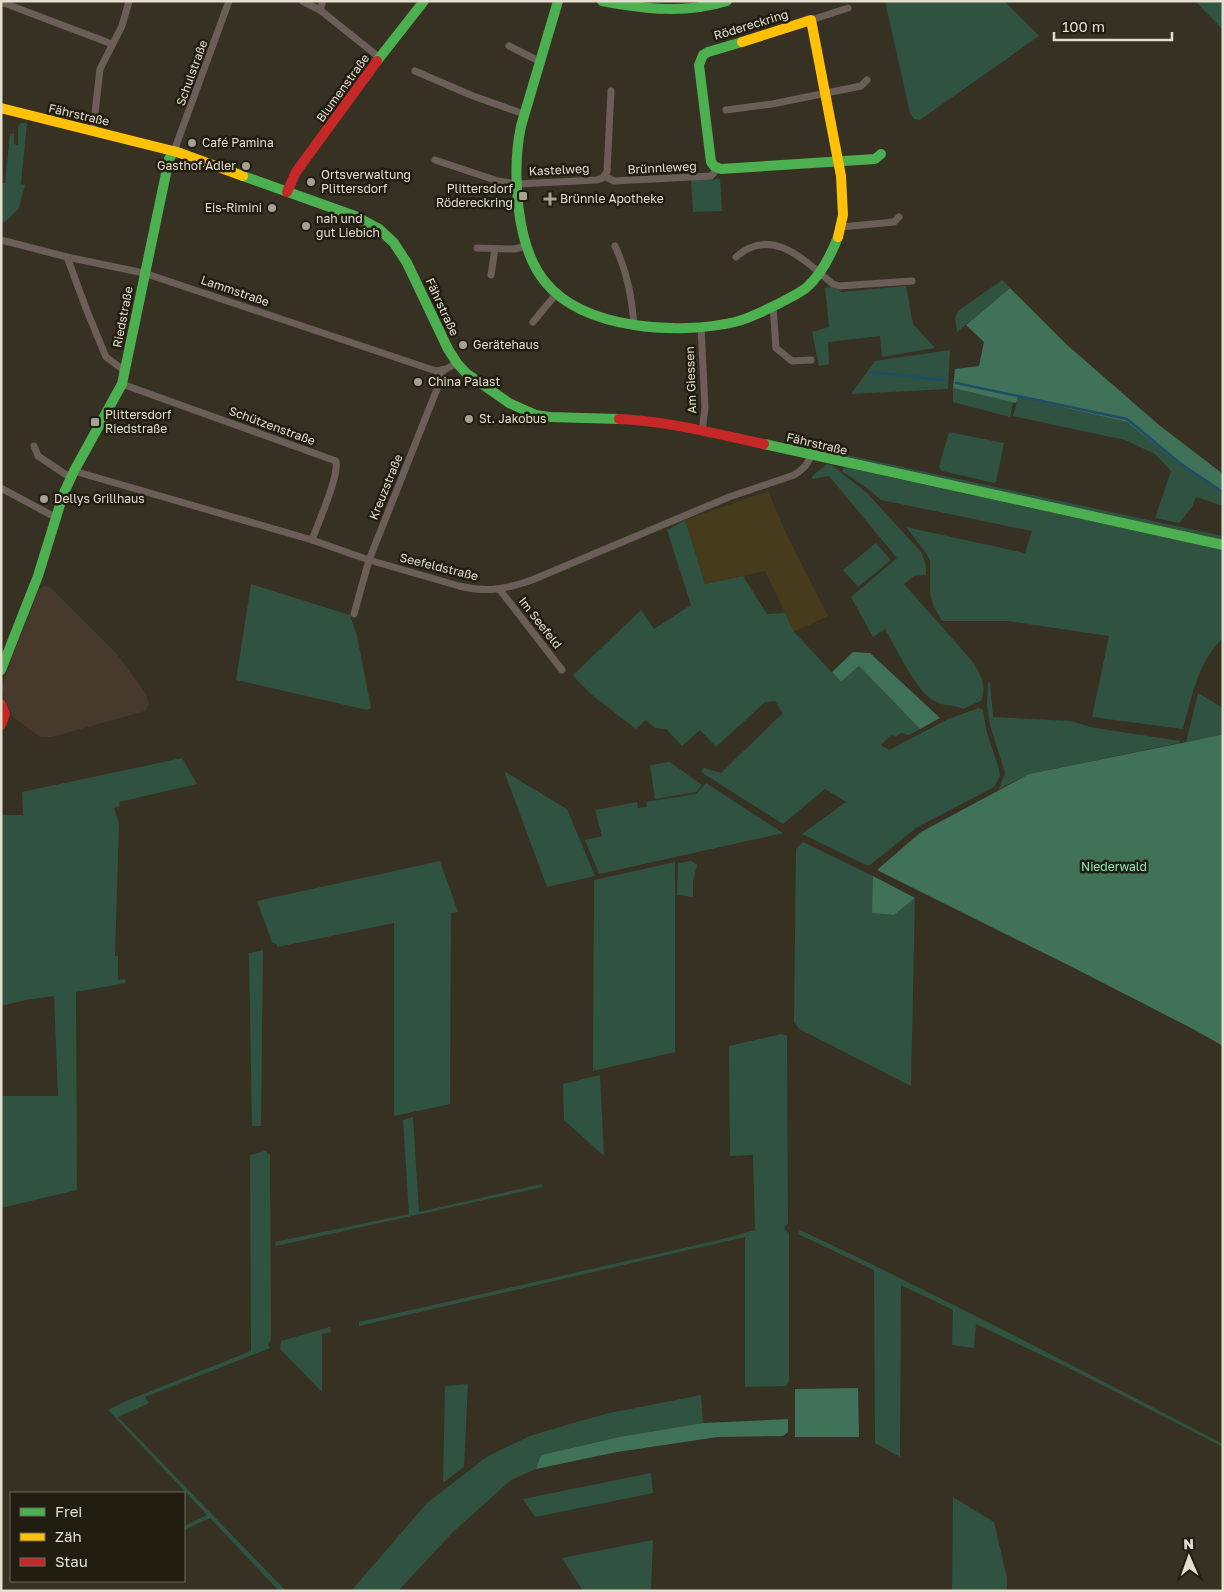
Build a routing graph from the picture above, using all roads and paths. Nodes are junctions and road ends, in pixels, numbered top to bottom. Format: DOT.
graph roads {
  1 [pos="130,1"];
  2 [pos="229,1"];
  3 [pos="302,1"];
  4 [pos="323,1"];
  5 [pos="424,1"];
  6 [pos="558,1"];
  7 [pos="602,1"];
  8 [pos="727,1"];
  9 [pos="1,2"];
  10 [pos="848,8"];
  11 [pos="320,10"];
  12 [pos="811,20"];
  13 [pos="112,44"];
  14 [pos="509,46"];
  15 [pos="380,58"];
  16 [pos="539,61"];
  17 [pos="415,71"];
  18 [pos="867,80"];
  19 [pos="611,91"];
  20 [pos="824,93"];
  21 [pos="1,108"];
  22 [pos="726,110"];
  23 [pos="524,114"];
  24 [pos="94,131"];
  25 [pos="174,151"];
  26 [pos="881,154"];
  27 [pos="435,160"];
  28 [pos="838,162"];
  29 [pos="718,168"];
  30 [pos="604,176"];
  31 [pos="517,184"];
  32 [pos="287,192"];
  33 [pos="899,217"];
  34 [pos="841,227"];
  35 [pos="1,240"];
  36 [pos="526,246"];
  37 [pos="615,246"];
  38 [pos="477,248"];
  39 [pos="495,249"];
  40 [pos="67,257"];
  41 [pos="736,257"];
  42 [pos="144,272"];
  43 [pos="818,272"];
  44 [pos="491,275"];
  45 [pos="912,281"];
  46 [pos="557,293"];
  47 [pos="774,306"];
  48 [pos="533,322"];
  49 [pos="634,325"];
  50 [pos="701,328"];
  51 [pos="810,360"];
  52 [pos="457,363"];
  53 [pos="443,370"];
  54 [pos="124,371"];
  55 [pos="122,384"];
  56 [pos="702,431"];
  57 [pos="34,446"];
  58 [pos="811,455"];
  59 [pos="72,474"];
  60 [pos="1,488"];
  61 [pos="55,517"];
  62 [pos="312,540"];
  63 [pos="1223,545"];
  64 [pos="369,560"];
  65 [pos="500,590"];
  66 [pos="354,614"];
  67 [pos="1,670"];
  68 [pos="562,670"];
  69 [pos="1,704"];
  70 [pos="1,725"];
  1 -- 13 [label="street"];
  2 -- 25 [label="street, Schulstraße"];
  3 -- 11 [label="street"];
  4 -- 11 [label="street"];
  5 -- 15 [label="main road, Blumenstraße"];
  6 -- 16 [label="main road"];
  7 -- 8 [label="main road"];
  9 -- 13 [label="street"];
  10 -- 12 [label="street"];
  11 -- 15 [label="street"];
  12 -- 20 [label="main road"];
  12 -- 29 [label="main road, Rödereckring"];
  13 -- 24 [label="street"];
  14 -- 16 [label="street"];
  15 -- 32 [label="main road, Blumenstraße"];
  16 -- 23 [label="main road"];
  17 -- 23 [label="street"];
  18 -- 20 [label="street"];
  19 -- 30 [label="street, Kastelweg"];
  20 -- 22 [label="street"];
  20 -- 28 [label="main road"];
  21 -- 24 [label="main road, Fährstraße"];
  23 -- 31 [label="main road"];
  24 -- 25 [label="main road, Fährstraße"];
  25 -- 32 [label="main road, Fährstraße"];
  25 -- 42 [label="main road, Riedstraße"];
  26 -- 28 [label="main road"];
  27 -- 31 [label="street"];
  28 -- 29 [label="main road"];
  28 -- 34 [label="main road"];
  29 -- 30 [label="street, Brünnleweg"];
  30 -- 31 [label="street, Kastelweg"];
  31 -- 36 [label="main road"];
  32 -- 52 [label="main road, Fährstraße"];
  33 -- 34 [label="street"];
  34 -- 43 [label="main road"];
  35 -- 40 [label="street, Lammstraße"];
  36 -- 39 [label="street"];
  36 -- 46 [label="main road"];
  37 -- 49 [label="street"];
  38 -- 39 [label="street"];
  39 -- 44 [label="street"];
  40 -- 42 [label="street, Lammstraße"];
  40 -- 54 [label="street"];
  41 -- 43 [label="street"];
  42 -- 53 [label="street, Lammstraße"];
  42 -- 54 [label="main road, Riedstraße"];
  43 -- 45 [label="street"];
  43 -- 47 [label="main road"];
  46 -- 48 [label="street"];
  46 -- 49 [label="main road"];
  47 -- 50 [label="main road"];
  47 -- 51 [label="street"];
  49 -- 50 [label="main road"];
  50 -- 56 [label="street, Am Giessen"];
  52 -- 53 [label="street"];
  52 -- 56 [label="main road, Fährstraße"];
  53 -- 64 [label="street, Kreuzstraße"];
  54 -- 55 [label="main road, Riedstraße"];
  55 -- 59 [label="main road, Riedstraße"];
  55 -- 62 [label="street, Schützenstraße"];
  56 -- 58 [label="main road, Fährstraße"];
  57 -- 59 [label="street"];
  58 -- 63 [label="main road, Fährstraße"];
  58 -- 65 [label="street, Seefeldstraße"];
  59 -- 61 [label="main road, Riedstraße"];
  59 -- 62 [label="street, Seefeldstraße"];
  60 -- 61 [label="street"];
  61 -- 67 [label="main road, Riedstraße"];
  62 -- 64 [label="street, Seefeldstraße"];
  64 -- 65 [label="street, Seefeldstraße"];
  64 -- 66 [label="street, Kreuzstraße"];
  65 -- 68 [label="street, Im Seefeld"];
  69 -- 70 [label="main road"];
}
